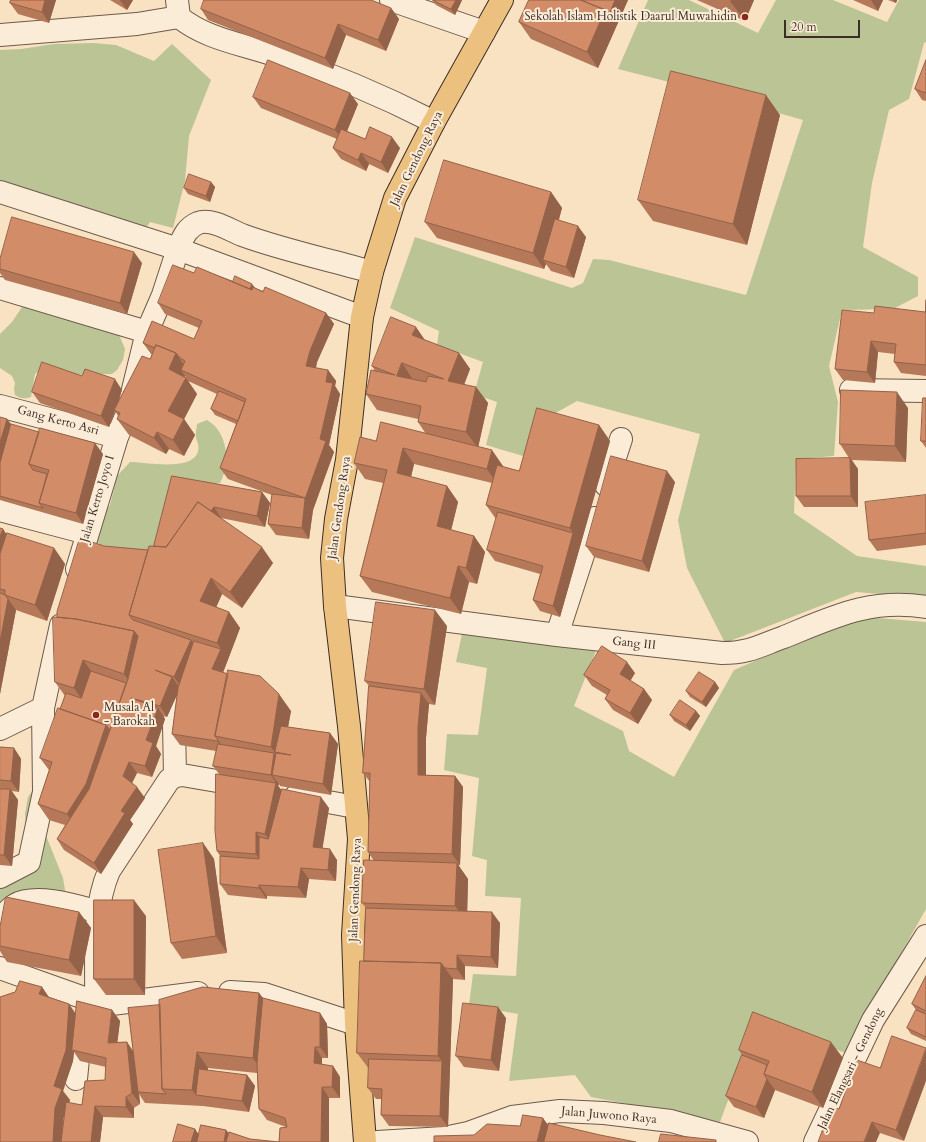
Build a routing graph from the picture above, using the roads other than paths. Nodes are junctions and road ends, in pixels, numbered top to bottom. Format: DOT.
graph roads {
  1 [pos="391,0"];
  2 [pos="502,0"];
  3 [pos="178,9"];
  4 [pos="484,32"];
  5 [pos="0,35"];
  6 [pos="434,122"];
  7 [pos="0,192"];
  8 [pos="178,249"];
  9 [pos="372,272"];
  10 [pos="0,288"];
  11 [pos="362,317"];
  12 [pos="147,332"];
  13 [pos="851,390"];
  14 [pos="926,392"];
  15 [pos="0,406"];
  16 [pos="117,437"];
  17 [pos="621,439"];
  18 [pos="0,510"];
  19 [pos="87,533"];
  20 [pos="335,606"];
  21 [pos="926,608"];
  22 [pos="557,635"];
  23 [pos="186,686"];
  24 [pos="43,708"];
  25 [pos="0,729"];
  26 [pos="175,776"];
  27 [pos="355,807"];
  28 [pos="0,877"];
  29 [pos="98,912"];
  30 [pos="0,921"];
  31 [pos="926,936"];
  32 [pos="0,968"];
  33 [pos="90,1000"];
  34 [pos="356,1024"];
  35 [pos="76,1079"];
  36 [pos="669,1132"];
  37 [pos="365,1142"];
  38 [pos="377,1142"];
  39 [pos="747,1142"];
  40 [pos="815,1142"];
  1 -- 4 [label="street"];
  2 -- 4 [label="main road, Jalan Gendong Raya"];
  3 -- 5 [label="street"];
  3 -- 6 [label="street"];
  4 -- 6 [label="main road, Jalan Gendong Raya"];
  6 -- 9 [label="main road, Jalan Gendong Raya"];
  7 -- 8 [label="street"];
  8 -- 9 [label="street, Jalan Kerto Joyo I"];
  8 -- 11 [label="street"];
  8 -- 12 [label="street, Jalan Kerto Joyo I"];
  9 -- 11 [label="main road, Jalan Gendong Raya"];
  10 -- 12 [label="street"];
  11 -- 20 [label="main road, Jalan Gendong Raya"];
  12 -- 16 [label="street, Jalan Kerto Joyo I"];
  13 -- 14 [label="street"];
  15 -- 16 [label="street, Gang Kerto Asri"];
  16 -- 19 [label="street, Jalan Kerto Joyo I"];
  17 -- 22 [label="street"];
  18 -- 19 [label="street"];
  19 -- 24 [label="street, Jalan Kerto Joyo I"];
  20 -- 22 [label="street, Gang III"];
  20 -- 27 [label="main road, Jalan Gendong Raya"];
  21 -- 22 [label="street, Gang III"];
  23 -- 26 [label="street"];
  24 -- 25 [label="street"];
  24 -- 28 [label="street, Jalan Kerto Joyo I"];
  26 -- 27 [label="street"];
  26 -- 29 [label="street"];
  27 -- 34 [label="main road, Jalan Gendong Raya"];
  29 -- 30 [label="street"];
  29 -- 33 [label="street"];
  31 -- 40 [label="street, Jalan Elangsari - Gendong"];
  32 -- 33 [label="street"];
  33 -- 34 [label="street"];
  33 -- 35 [label="street"];
  34 -- 37 [label="main road, Jalan Gendong Raya"];
  36 -- 38 [label="street, Jalan Juwono Raya"];
  36 -- 39 [label="street, Jalan Juwono Raya"];
}
